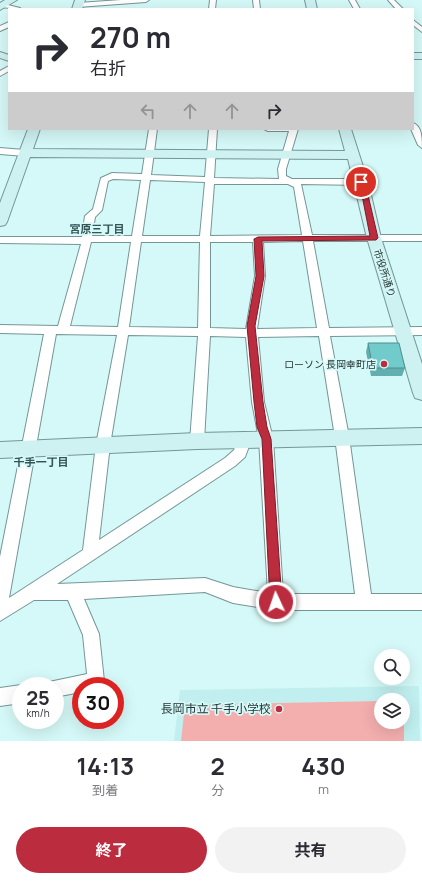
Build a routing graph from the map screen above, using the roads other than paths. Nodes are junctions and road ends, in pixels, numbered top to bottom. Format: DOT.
graph roads {
  1 [pos="12,0"];
  2 [pos="146,0"];
  3 [pos="391,0"];
  4 [pos="78,5"];
  5 [pos="1,6"];
  6 [pos="12,8"];
  7 [pos="399,8"];
  8 [pos="414,23"];
  9 [pos="422,30"];
  10 [pos="414,127"];
  11 [pos="34,130"];
  12 [pos="153,130"];
  13 [pos="213,130"];
  14 [pos="294,130"];
  15 [pos="345,130"];
  16 [pos="422,145"];
  17 [pos="0,151"];
  18 [pos="25,153"];
  19 [pos="150,154"];
  20 [pos="210,154"];
  21 [pos="287,155"];
  22 [pos="352,155"];
  23 [pos="146,177"];
  24 [pos="209,181"];
  25 [pos="287,181"];
  26 [pos="361,182"];
  27 [pos="4,200"];
  28 [pos="0,222"];
  29 [pos="138,238"];
  30 [pos="205,238"];
  31 [pos="307,238"];
  32 [pos="374,238"];
  33 [pos="422,238"];
  34 [pos="87,239"];
  35 [pos="258,239"];
  36 [pos="0,240"];
  37 [pos="0,329"];
  38 [pos="57,330"];
  39 [pos="403,331"];
  40 [pos="422,331"];
  41 [pos="123,332"];
  42 [pos="204,333"];
  43 [pos="251,333"];
  44 [pos="323,333"];
  45 [pos="422,393"];
  46 [pos="422,436"];
  47 [pos="342,437"];
  48 [pos="266,439"];
  49 [pos="197,441"];
  50 [pos="244,441"];
  51 [pos="103,445"];
  52 [pos="28,448"];
  53 [pos="0,450"];
  54 [pos="90,555"];
  55 [pos="32,592"];
  56 [pos="73,592"];
  57 [pos="276,602"];
  58 [pos="364,602"];
  59 [pos="422,602"];
  60 [pos="0,604"];
  61 [pos="0,613"];
  62 [pos="64,686"];
  63 [pos="12,695"];
  64 [pos="0,697"];
  1 -- 5 [label="street"];
  2 -- 4 [label="street"];
  3 -- 7 [label="street"];
  5 -- 6 [label="street"];
  8 -- 9 [label="street"];
  10 -- 16 [label="street"];
  11 -- 18 [label="street"];
  12 -- 19 [label="street"];
  13 -- 20 [label="street"];
  14 -- 21 [label="street"];
  15 -- 22 [label="street, 市役所通り"];
  17 -- 18 [label="street"];
  18 -- 19 [label="street"];
  18 -- 27 [label="street"];
  19 -- 20 [label="street"];
  19 -- 23 [label="street"];
  20 -- 21 [label="street"];
  20 -- 24 [label="street"];
  21 -- 22 [label="street"];
  21 -- 25 [label="street"];
  22 -- 26 [label="street, 市役所通り"];
  23 -- 24 [label="street"];
  23 -- 29 [label="street"];
  23 -- 34 [label="street"];
  24 -- 25 [label="street"];
  24 -- 30 [label="street"];
  25 -- 26 [label="street"];
  25 -- 31 [label="street"];
  26 -- 32 [label="street, 市役所通り"];
  27 -- 28 [label="street"];
  29 -- 30 [label="street"];
  29 -- 34 [label="street"];
  29 -- 41 [label="street"];
  30 -- 35 [label="street"];
  30 -- 42 [label="street"];
  31 -- 32 [label="street"];
  31 -- 35 [label="street"];
  31 -- 44 [label="street"];
  32 -- 33 [label="street"];
  32 -- 39 [label="street, 市役所通り"];
  34 -- 36 [label="street"];
  34 -- 38 [label="street"];
  35 -- 43 [label="street"];
  37 -- 38 [label="street"];
  38 -- 41 [label="street"];
  38 -- 52 [label="street"];
  39 -- 40 [label="street"];
  39 -- 44 [label="street"];
  39 -- 45 [label="street, 市役所通り"];
  41 -- 42 [label="street"];
  41 -- 51 [label="street"];
  42 -- 43 [label="street"];
  42 -- 49 [label="street"];
  43 -- 44 [label="street"];
  43 -- 48 [label="street"];
  44 -- 47 [label="street"];
  46 -- 47 [label="street"];
  47 -- 48 [label="street"];
  47 -- 58 [label="street"];
  48 -- 50 [label="street"];
  48 -- 57 [label="street"];
  49 -- 50 [label="street"];
  49 -- 51 [label="street"];
  50 -- 54 [label="street"];
  51 -- 52 [label="street"];
  51 -- 54 [label="street"];
  52 -- 53 [label="street"];
  52 -- 60 [label="street"];
  54 -- 55 [label="street"];
  55 -- 56 [label="street"];
  55 -- 61 [label="street"];
  56 -- 57 [label="street"];
  56 -- 62 [label="street"];
  57 -- 58 [label="street"];
  58 -- 59 [label="street"];
  63 -- 64 [label="street"];
}
